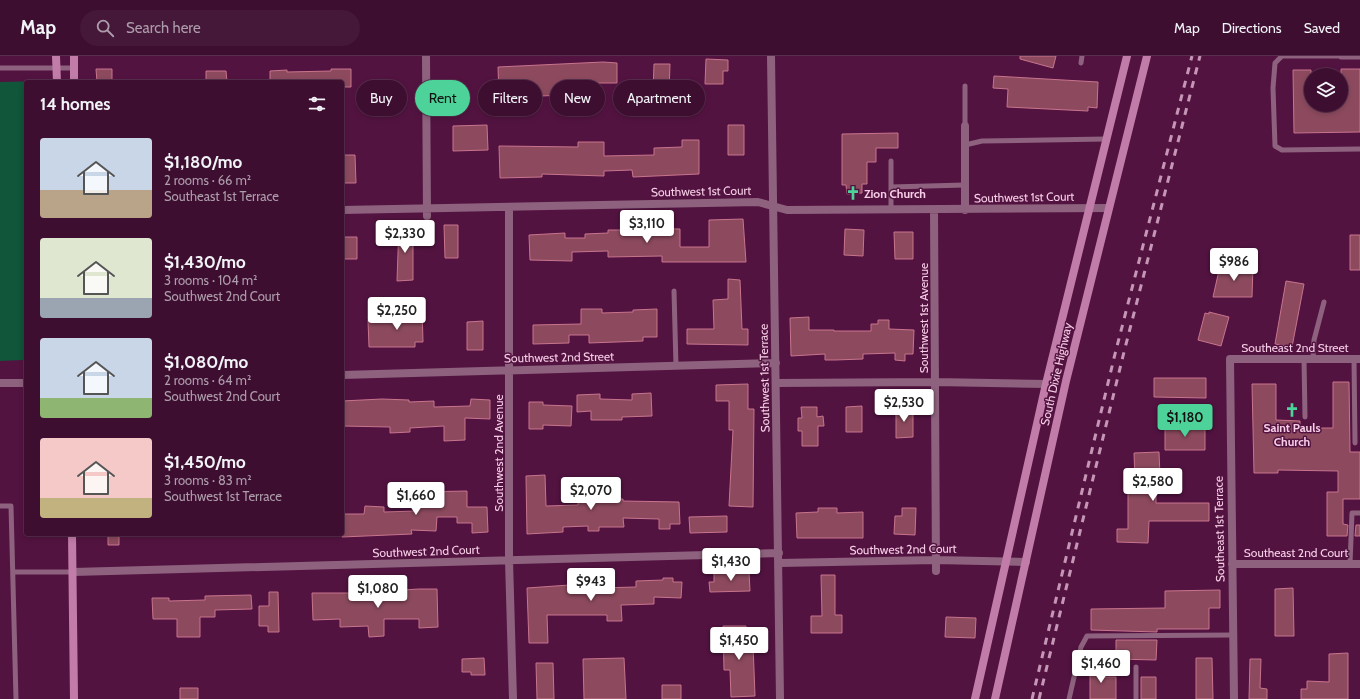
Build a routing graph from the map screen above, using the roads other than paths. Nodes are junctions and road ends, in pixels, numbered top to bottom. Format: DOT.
graph roads {
  1 [pos="56,56"];
  2 [pos="74,56"];
  3 [pos="426,56"];
  4 [pos="772,56"];
  5 [pos="1082,56"];
  6 [pos="1127,56"];
  7 [pos="1147,56"];
  8 [pos="1272,56"];
  9 [pos="1341,56"];
  10 [pos="1360,57"];
  11 [pos="1081,63"];
  12 [pos="1275,63"];
  13 [pos="0,68"];
  14 [pos="56,68"];
  15 [pos="74,68"];
  16 [pos="57,80"];
  17 [pos="74,80"];
  18 [pos="965,86"];
  19 [pos="965,126"];
  20 [pos="1106,139"];
  21 [pos="965,145"];
  22 [pos="1360,149"];
  23 [pos="891,161"];
  24 [pos="965,185"];
  25 [pos="891,187"];
  26 [pos="774,206"];
  27 [pos="509,207"];
  28 [pos="1088,208"];
  29 [pos="1108,208"];
  30 [pos="344,210"];
  31 [pos="891,210"];
  32 [pos="934,210"];
  33 [pos="966,210"];
  34 [pos="427,212"];
  35 [pos="674,291"];
  36 [pos="1324,302"];
  37 [pos="1230,359"];
  38 [pos="1304,359"];
  39 [pos="1313,359"];
  40 [pos="1357,359"];
  41 [pos="776,363"];
  42 [pos="676,366"];
  43 [pos="510,370"];
  44 [pos="344,374"];
  45 [pos="24,382"];
  46 [pos="935,382"];
  47 [pos="0,383"];
  48 [pos="776,383"];
  49 [pos="1046,384"];
  50 [pos="1305,417"];
  51 [pos="1355,443"];
  52 [pos="0,506"];
  53 [pos="1360,513"];
  54 [pos="72,536"];
  55 [pos="779,552"];
  56 [pos="509,560"];
  57 [pos="936,560"];
  58 [pos="1007,560"];
  59 [pos="1026,562"];
  60 [pos="779,563"];
  61 [pos="1232,564"];
  62 [pos="1350,564"];
  63 [pos="1360,564"];
  64 [pos="936,571"];
  65 [pos="13,572"];
  66 [pos="73,572"];
  67 [pos="1233,635"];
  68 [pos="1136,667"];
  69 [pos="16,699"];
  70 [pos="74,699"];
  71 [pos="513,699"];
  72 [pos="780,699"];
  73 [pos="975,699"];
  74 [pos="995,699"];
  75 [pos="1069,699"];
  76 [pos="1136,699"];
  77 [pos="1234,699"];
  1 -- 14 [label="main road"];
  2 -- 15 [label="main road"];
  3 -- 34 [label="street"];
  4 -- 26 [label="street, Southwest 1st Terrace"];
  5 -- 11 [label="lane"];
  6 -- 20 [label="main road, South Dixie Highway"];
  7 -- 29 [label="main road, South Dixie Highway"];
  8 -- 12 [label="lane"];
  9 -- 10 [label="lane"];
  9 -- 12 [label="lane"];
  12 -- 22 [label="lane"];
  13 -- 14 [label="lane"];
  14 -- 15 [label="lane"];
  14 -- 16 [label="main road"];
  15 -- 17 [label="main road"];
  18 -- 19 [label="lane"];
  19 -- 21 [label="street"];
  20 -- 21 [label="lane"];
  20 -- 28 [label="main road, South Dixie Highway"];
  21 -- 24 [label="street"];
  23 -- 25 [label="lane"];
  24 -- 25 [label="lane"];
  24 -- 33 [label="street"];
  25 -- 31 [label="lane"];
  26 -- 27 [label="street, Southwest 1st Court"];
  26 -- 31 [label="street, Southwest 1st Court"];
  26 -- 41 [label="street, Southwest 1st Terrace"];
  27 -- 34 [label="street, Southwest 1st Court"];
  27 -- 43 [label="street, Southwest 2nd Avenue"];
  28 -- 29 [label="street, Southwest 1st Court"];
  28 -- 33 [label="street, Southwest 1st Court"];
  28 -- 49 [label="main road, South Dixie Highway"];
  29 -- 59 [label="main road, South Dixie Highway"];
  30 -- 34 [label="street, Southwest 1st Court"];
  31 -- 32 [label="street, Southwest 1st Court"];
  32 -- 33 [label="street, Southwest 1st Court"];
  32 -- 46 [label="street, Southwest 1st Avenue"];
  35 -- 42 [label="lane"];
  36 -- 39 [label="lane"];
  37 -- 38 [label="street, Southeast 2nd Street"];
  37 -- 61 [label="street, Southeast 1st Terrace"];
  38 -- 39 [label="street, Southeast 2nd Street"];
  38 -- 50 [label="lane"];
  39 -- 40 [label="street, Southeast 2nd Street"];
  40 -- 51 [label="lane"];
  41 -- 42 [label="street, Southwest 2nd Street"];
  41 -- 48 [label="street, Southwest 1st Terrace"];
  42 -- 43 [label="street, Southwest 2nd Street"];
  43 -- 44 [label="street, Southwest 2nd Street"];
  43 -- 56 [label="street, Southwest 2nd Avenue"];
  45 -- 47 [label="street"];
  46 -- 48 [label="street"];
  46 -- 49 [label="street"];
  46 -- 57 [label="street, Southwest 1st Avenue"];
  48 -- 55 [label="street, Southwest 1st Terrace"];
  49 -- 58 [label="main road, South Dixie Highway"];
  52 -- 65 [label="lane"];
  53 -- 62 [label="lane"];
  54 -- 66 [label="main road"];
  55 -- 56 [label="street, Southwest 2nd Court"];
  55 -- 60 [label="street, Southwest 1st Terrace"];
  56 -- 66 [label="street, Southwest 2nd Court"];
  56 -- 71 [label="street, Southwest 2nd Avenue"];
  57 -- 58 [label="street, Southwest 2nd Court"];
  57 -- 60 [label="street, Southwest 2nd Court"];
  57 -- 64 [label="street, Southwest 1st Avenue"];
  58 -- 59 [label="street, Southwest 2nd Court"];
  58 -- 73 [label="main road, South Dixie Highway"];
  59 -- 74 [label="main road, South Dixie Highway"];
  60 -- 72 [label="street, Southwest 1st Terrace"];
  61 -- 62 [label="street, Southeast 2nd Court"];
  61 -- 67 [label="street, Southeast 1st Terrace"];
  62 -- 63 [label="street, Southeast 2nd Court"];
  65 -- 66 [label="lane"];
  65 -- 69 [label="lane"];
  66 -- 70 [label="main road"];
  67 -- 75 [label="lane"];
  67 -- 77 [label="street, Southeast 1st Terrace"];
  68 -- 76 [label="lane"];
}
